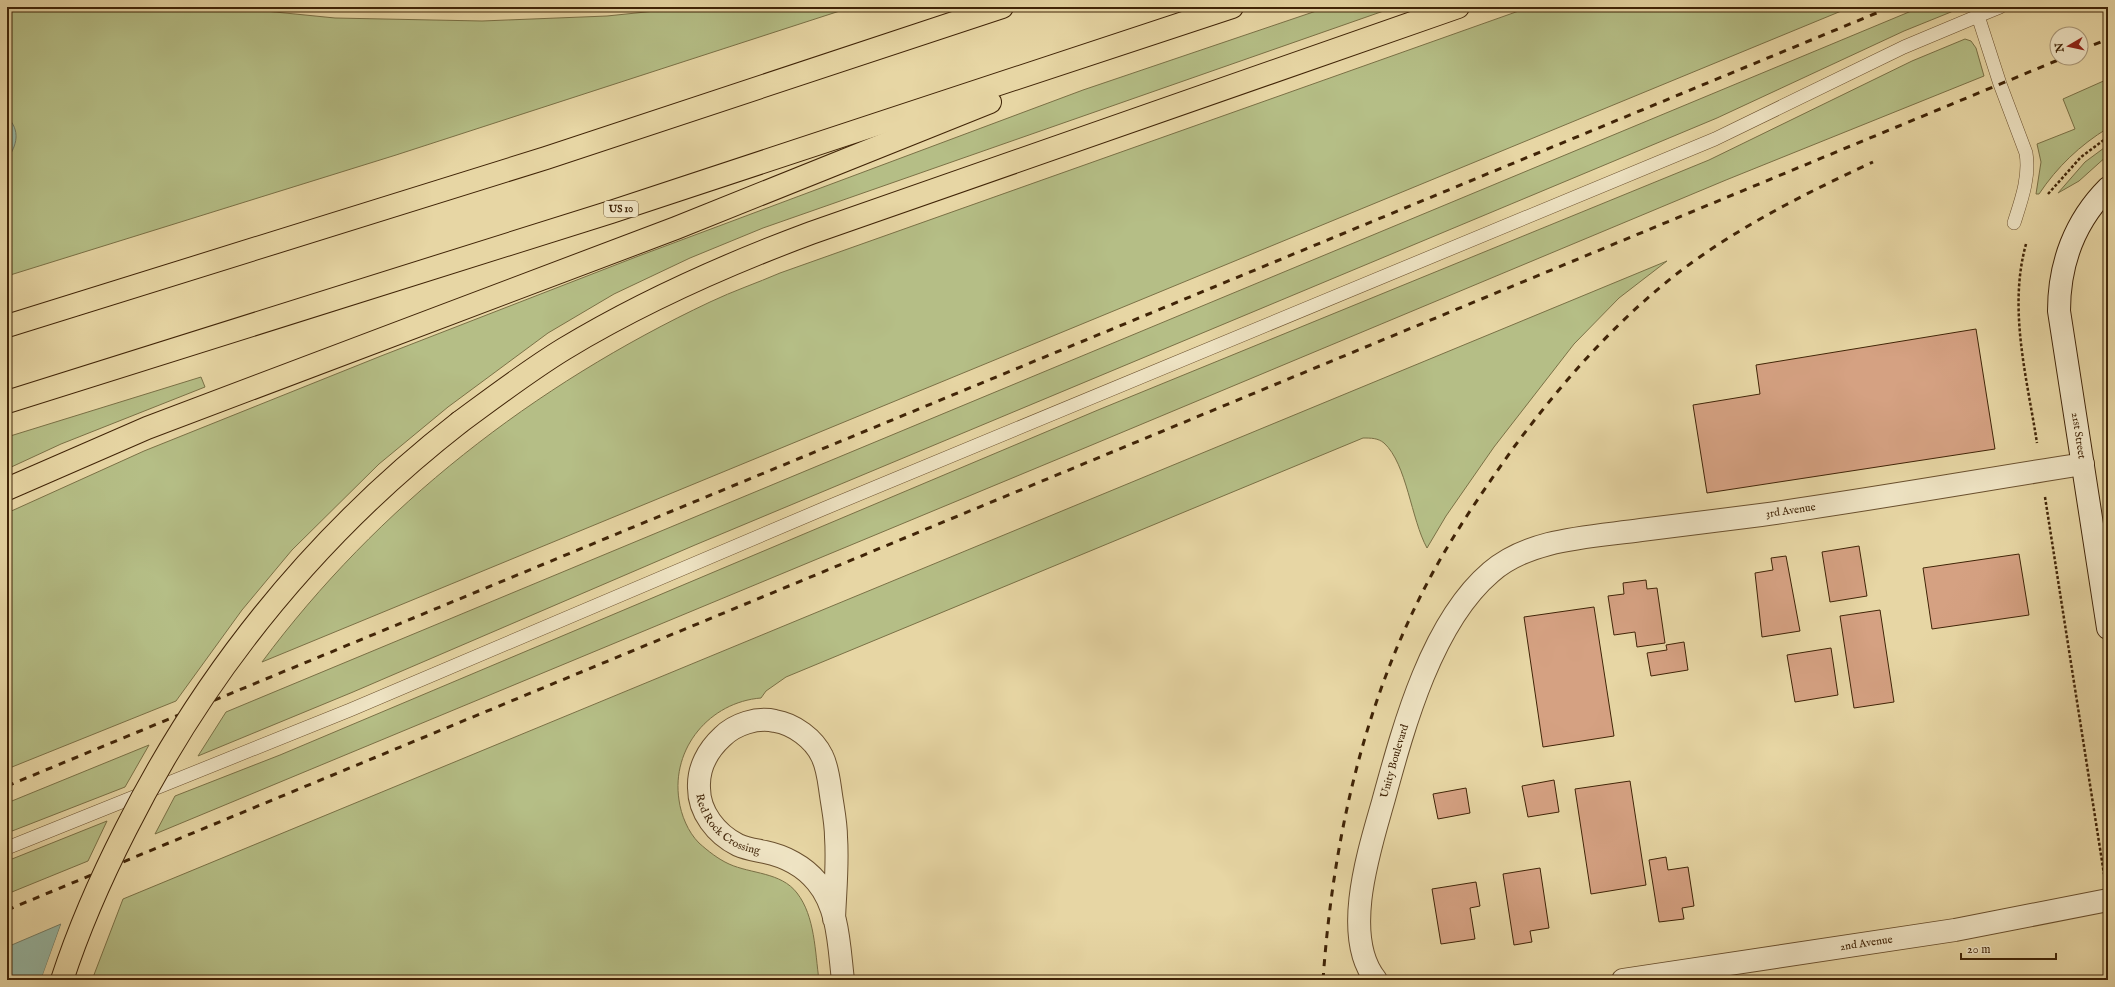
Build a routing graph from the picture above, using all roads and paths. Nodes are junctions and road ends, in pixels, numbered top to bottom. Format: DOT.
graph roads {
  1 [pos="1002,7"];
  2 [pos="1232,7"];
  3 [pos="1458,7"];
  4 [pos="2000,7"];
  5 [pos="1978,16"];
  6 [pos="1192,21"];
  7 [pos="2108,137"];
  8 [pos="2108,188"];
  9 [pos="2045,198"];
  10 [pos="2014,224"];
  11 [pos="2028,239"];
  12 [pos="7,326"];
  13 [pos="7,402"];
  14 [pos="2083,464"];
  15 [pos="2042,471"];
  16 [pos="7,489"];
  17 [pos="1501,564"];
  18 [pos="2108,628"];
  19 [pos="7,848"];
  20 [pos="2108,900"];
  21 [pos="834,919"];
  22 [pos="62,980"];
  23 [pos="843,980"];
  24 [pos="1376,980"];
  25 [pos="1623,980"];
  1 -- 12 [label="highway"];
  2 -- 6 [label="highway, US 10"];
  3 -- 22 [label="highway, bridge"];
  4 -- 5 [label="lane"];
  5 -- 10 [label="lane"];
  5 -- 19 [label="lane"];
  6 -- 13 [label="highway, US 10"];
  6 -- 16 [label="highway"];
  7 -- 9 [label="path"];
  8 -- 14 [label="street, 21st Street"];
  11 -- 15 [label="path"];
  14 -- 15 [label="street, 3rd Avenue"];
  14 -- 18 [label="street, 21st Street"];
  15 -- 17 [label="street, 3rd Avenue"];
  15 -- 20 [label="path"];
  17 -- 24 [label="street, Unity Boulevard"];
  20 -- 25 [label="street, 2nd Avenue"];
  21 -- 21 [label="street, Red Rock Crossing"];
  21 -- 23 [label="street, Red Rock Crossing"];
}
